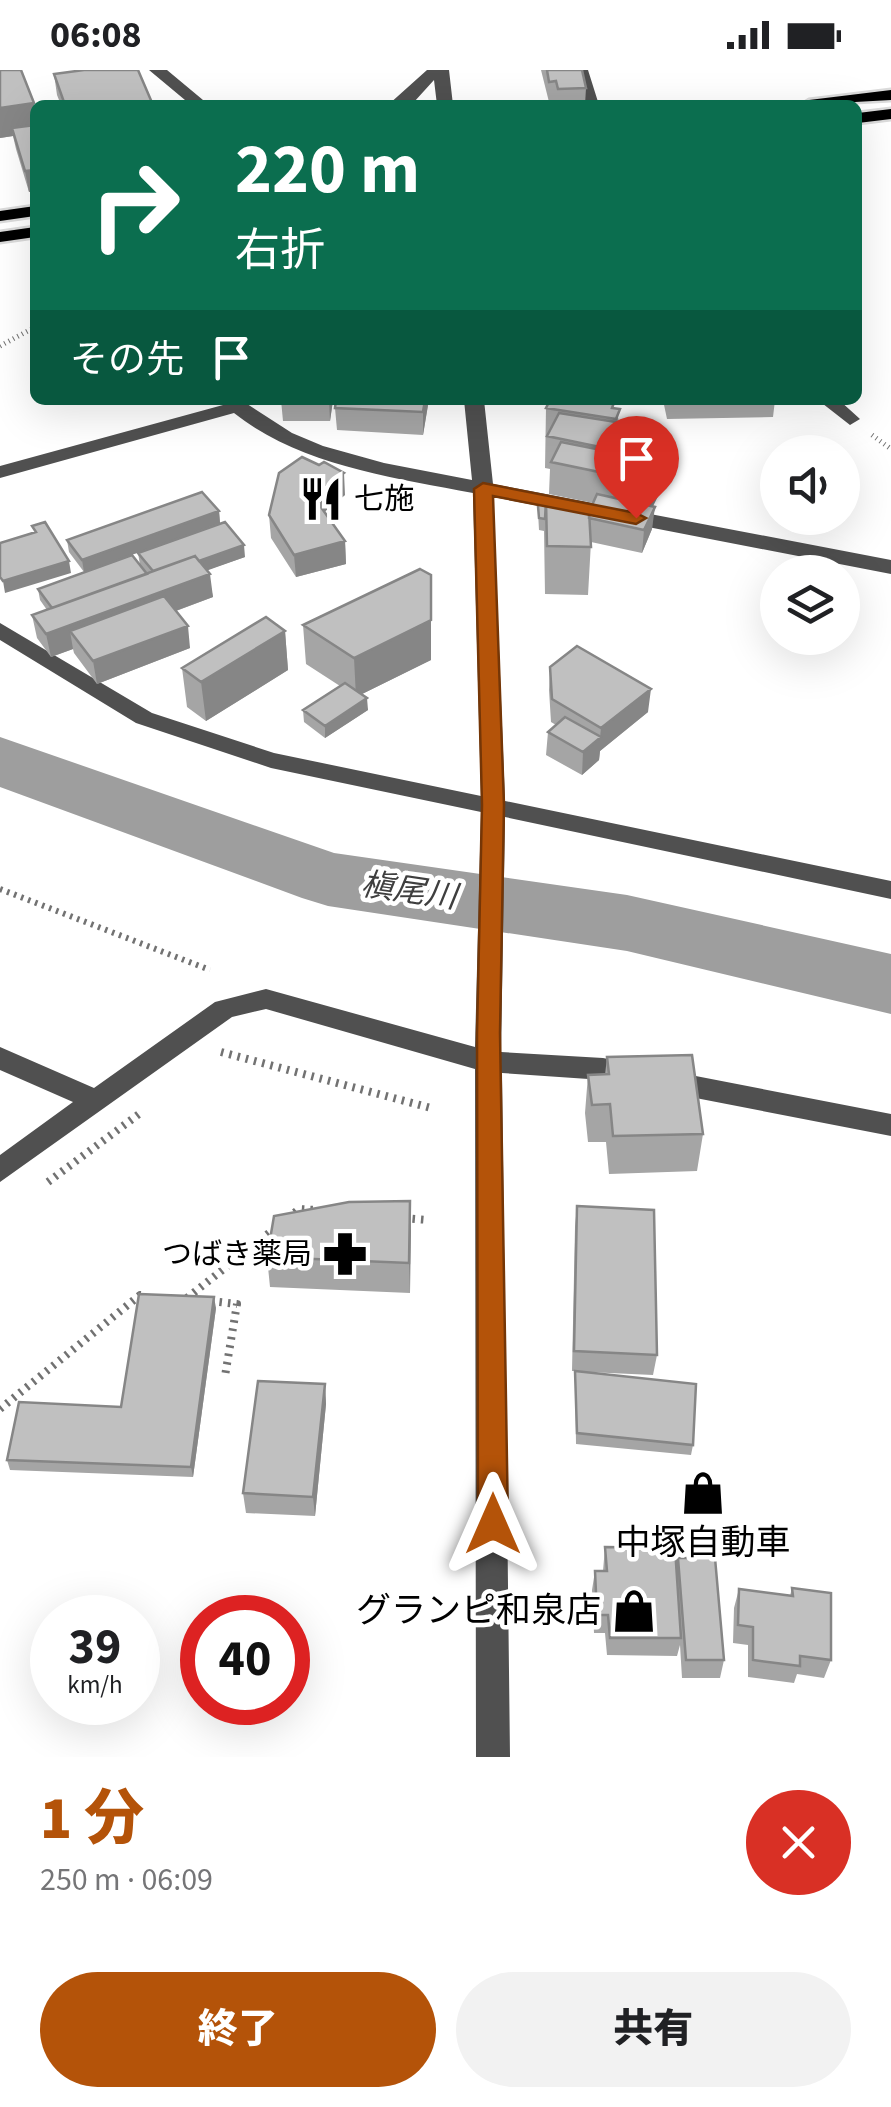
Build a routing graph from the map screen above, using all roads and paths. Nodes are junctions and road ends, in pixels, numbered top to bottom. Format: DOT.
graph roads {
  1 [pos="157,70"];
  2 [pos="439,70"];
  3 [pos="580,70"];
  4 [pos="891,94"];
  5 [pos="195,100"];
  6 [pos="405,100"];
  7 [pos="444,100"];
  8 [pos="589,100"];
  9 [pos="846,100"];
  10 [pos="891,114"];
  11 [pos="862,118"];
  12 [pos="30,212"];
  13 [pos="0,216"];
  14 [pos="30,233"];
  15 [pos="0,238"];
  16 [pos="30,329"];
  17 [pos="0,346"];
  18 [pos="225,405"];
  19 [pos="235,405"];
  20 [pos="475,405"];
  21 [pos="834,405"];
  22 [pos="850,419"];
  23 [pos="0,472"];
  24 [pos="483,489"];
  25 [pos="891,566"];
  26 [pos="0,630"];
  27 [pos="493,809"];
  28 [pos="0,889"];
  29 [pos="891,890"];
  30 [pos="210,970"];
  31 [pos="489,1048"];
  32 [pos="0,1058"];
  33 [pos="206,1064"];
  34 [pos="97,1100"];
  35 [pos="431,1108"];
  36 [pos="143,1111"];
  37 [pos="891,1125"];
  38 [pos="0,1170"];
  39 [pos="48,1182"];
  40 [pos="336,1212"];
  41 [pos="391,1216"];
  42 [pos="428,1220"];
  43 [pos="156,1296"];
  44 [pos="173,1298"];
  45 [pos="190,1298"];
  46 [pos="225,1376"];
  47 [pos="0,1408"];
  48 [pos="493,1757"];
  1 -- 5 [label="street"];
  2 -- 6 [label="street"];
  2 -- 7 [label="street"];
  3 -- 8 [label="street"];
  4 -- 9 [label="main road"];
  10 -- 11 [label="main road"];
  12 -- 13 [label="main road"];
  14 -- 15 [label="main road"];
  16 -- 17 [label="path"];
  18 -- 23 [label="street"];
  19 -- 24 [label="street"];
  20 -- 24 [label="street"];
  21 -- 22 [label="street"];
  24 -- 25 [label="street"];
  24 -- 27 [label="street"];
  26 -- 27 [label="street"];
  27 -- 29 [label="street"];
  27 -- 31 [label="street"];
  28 -- 30 [label="path"];
  31 -- 34 [label="street"];
  31 -- 37 [label="street"];
  31 -- 48 [label="street"];
  32 -- 34 [label="street"];
  33 -- 35 [label="path"];
  34 -- 38 [label="street"];
  36 -- 39 [label="path"];
  40 -- 45 [label="path"];
  41 -- 42 [label="path"];
  43 -- 47 [label="path"];
  44 -- 45 [label="path"];
  45 -- 46 [label="path"];
}
